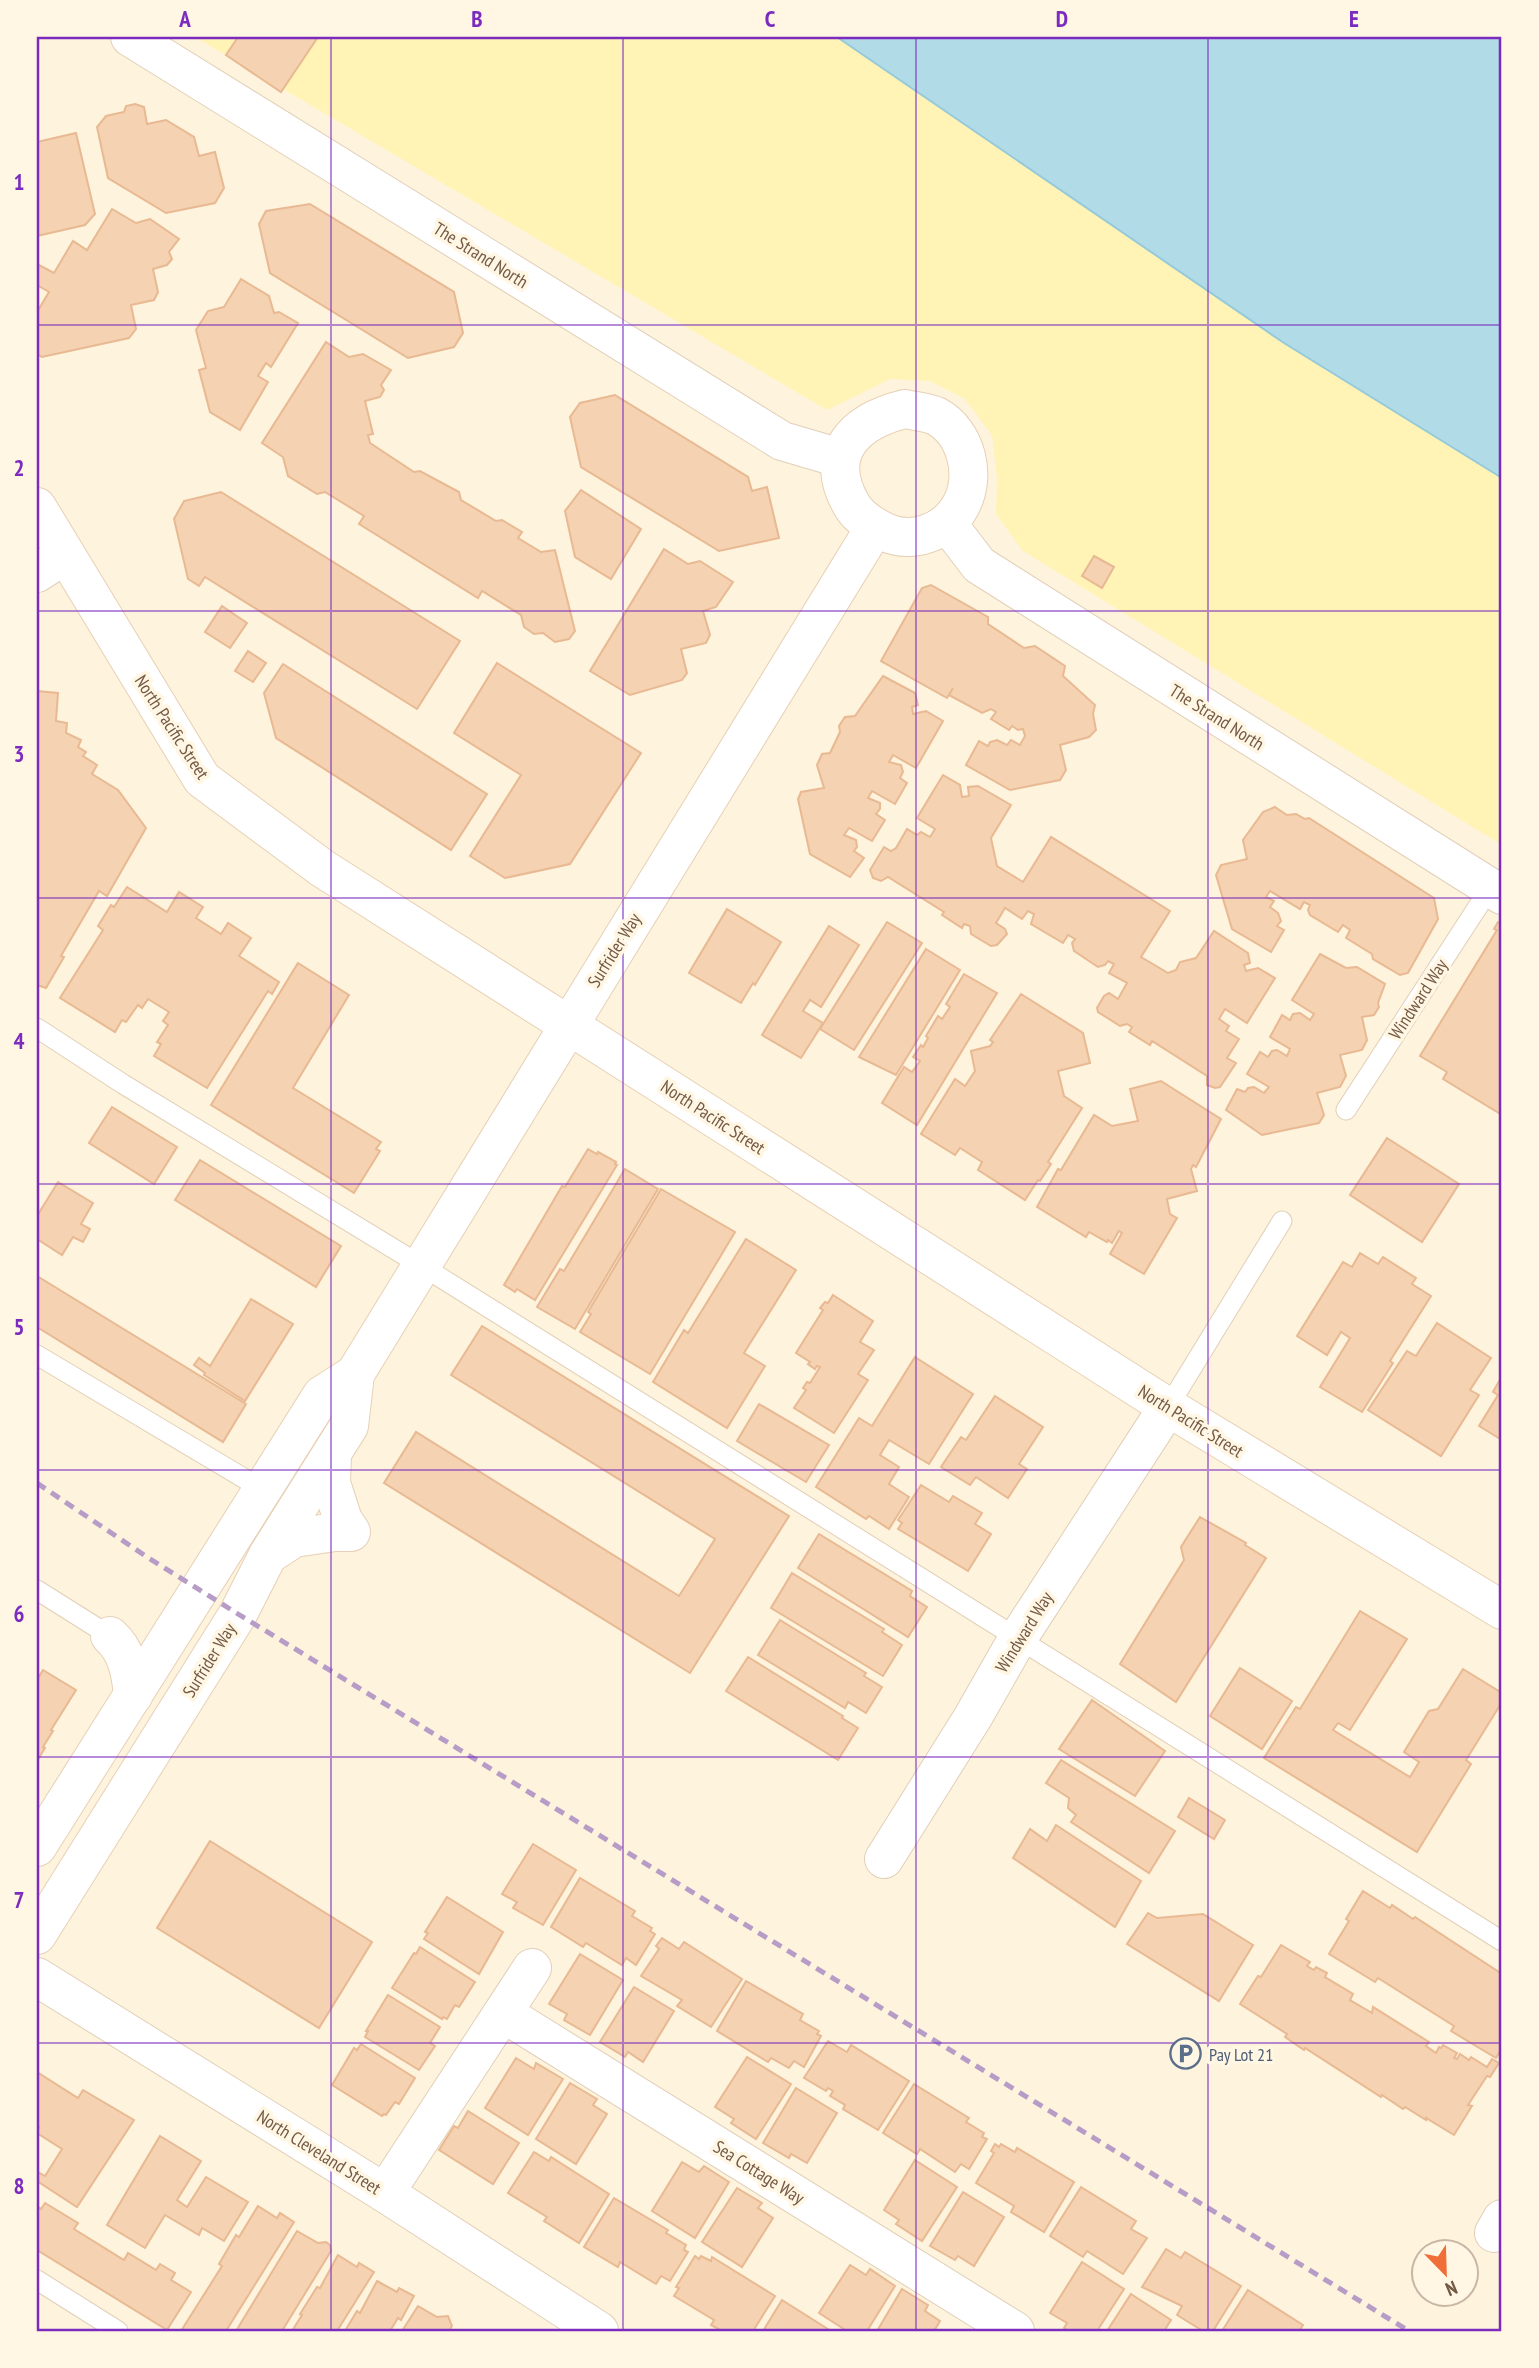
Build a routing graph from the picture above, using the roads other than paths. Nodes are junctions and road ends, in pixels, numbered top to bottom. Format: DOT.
graph roads {
  1 [pos="130,37"];
  2 [pos="840,458"];
  3 [pos="37,507"];
  4 [pos="947,523"];
  5 [pos="875,527"];
  6 [pos="51,564"];
  7 [pos="1496,892"];
  8 [pos="568,1025"];
  9 [pos="37,1028"];
  10 [pos="1346,1110"];
  11 [pos="1282,1221"];
  12 [pos="422,1266"];
  13 [pos="37,1355"];
  14 [pos="355,1374"];
  15 [pos="1168,1407"];
  16 [pos="332,1454"];
  17 [pos="262,1489"];
  18 [pos="268,1555"];
  19 [pos="37,1590"];
  20 [pos="1502,1610"];
  21 [pos="110,1636"];
  22 [pos="1018,1639"];
  23 [pos="133,1696"];
  24 [pos="37,1847"];
  25 [pos="884,1859"];
  26 [pos="37,1935"];
  27 [pos="1502,1941"];
  28 [pos="532,1968"];
  29 [pos="37,1977"];
  30 [pos="503,2013"];
  31 [pos="385,2193"];
  32 [pos="37,2280"];
  33 [pos="595,2330"];
  34 [pos="118,2331"];
  35 [pos="1015,2331"];
  1 -- 2 [label="street, The Strand North"];
  2 -- 4 [label="street"];
  2 -- 5 [label="street"];
  3 -- 6 [label="street, North Pacific Street"];
  4 -- 5 [label="street"];
  4 -- 7 [label="street, The Strand North"];
  5 -- 8 [label="street, Surfrider Way"];
  6 -- 8 [label="street, North Pacific Street"];
  7 -- 10 [label="lane, Windward Way"];
  8 -- 12 [label="street, Surfrider Way"];
  8 -- 15 [label="street, North Pacific Street"];
  9 -- 12 [label="lane"];
  11 -- 15 [label="lane"];
  12 -- 14 [label="street, Surfrider Way"];
  12 -- 22 [label="lane"];
  13 -- 17 [label="lane"];
  14 -- 16 [label="street, Surfrider Way"];
  14 -- 17 [label="street, Surfrider Way"];
  15 -- 20 [label="street, North Pacific Street"];
  15 -- 22 [label="street, Windward Way"];
  16 -- 18 [label="street, Surfrider Way"];
  16 -- 18 [label="street"];
  17 -- 23 [label="street, Surfrider Way"];
  18 -- 26 [label="street, Surfrider Way"];
  19 -- 21 [label="lane"];
  21 -- 23 [label="street"];
  22 -- 25 [label="street, Windward Way"];
  22 -- 27 [label="lane"];
  23 -- 24 [label="street, Surfrider Way"];
  28 -- 30 [label="street"];
  29 -- 31 [label="street, North Cleveland Street"];
  30 -- 31 [label="street"];
  30 -- 35 [label="street, Sea Cottage Way"];
  31 -- 33 [label="street, North Cleveland Street"];
  32 -- 34 [label="lane"];
}
